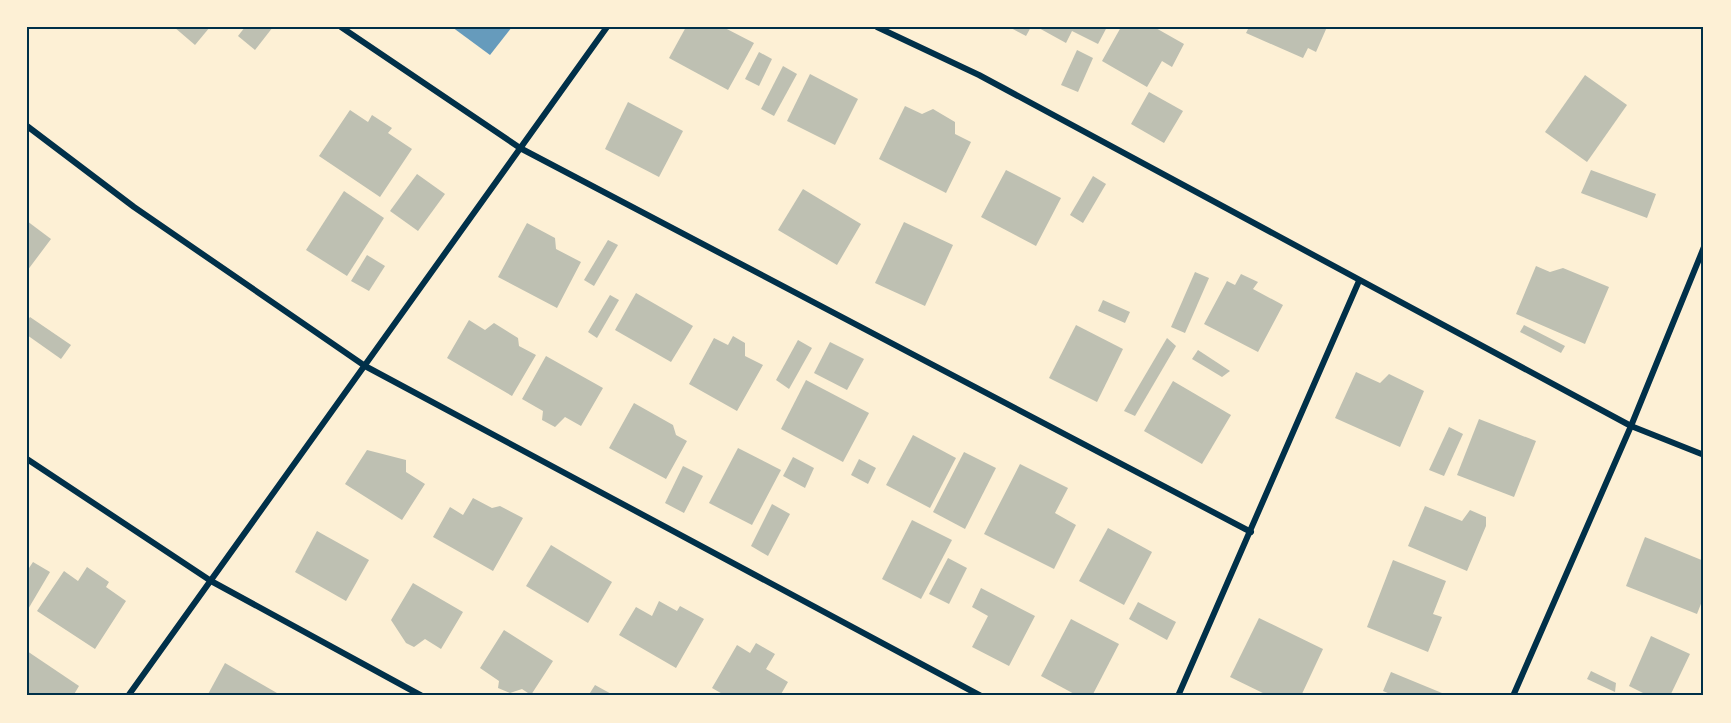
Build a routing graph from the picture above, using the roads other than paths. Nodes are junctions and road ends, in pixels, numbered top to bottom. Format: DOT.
graph roads {
  1 [pos="340,27"];
  2 [pos="608,27"];
  3 [pos="877,27"];
  4 [pos="27,126"];
  5 [pos="520,148"];
  6 [pos="1704,247"];
  7 [pos="1359,281"];
  8 [pos="365,366"];
  9 [pos="1631,426"];
  10 [pos="1704,454"];
  11 [pos="27,459"];
  12 [pos="1251,532"];
  13 [pos="211,581"];
  14 [pos="128,696"];
  15 [pos="422,696"];
  16 [pos="981,696"];
  17 [pos="1179,696"];
  18 [pos="1513,696"];
  1 -- 5 [label="street"];
  2 -- 5 [label="street"];
  3 -- 7 [label="street"];
  4 -- 8 [label="street"];
  5 -- 8 [label="street"];
  5 -- 12 [label="street"];
  6 -- 9 [label="street"];
  7 -- 9 [label="street"];
  7 -- 12 [label="street"];
  8 -- 13 [label="street"];
  8 -- 16 [label="street"];
  9 -- 10 [label="street"];
  9 -- 18 [label="street"];
  11 -- 13 [label="street"];
  12 -- 17 [label="street"];
  13 -- 14 [label="street"];
  13 -- 15 [label="street"];
}
